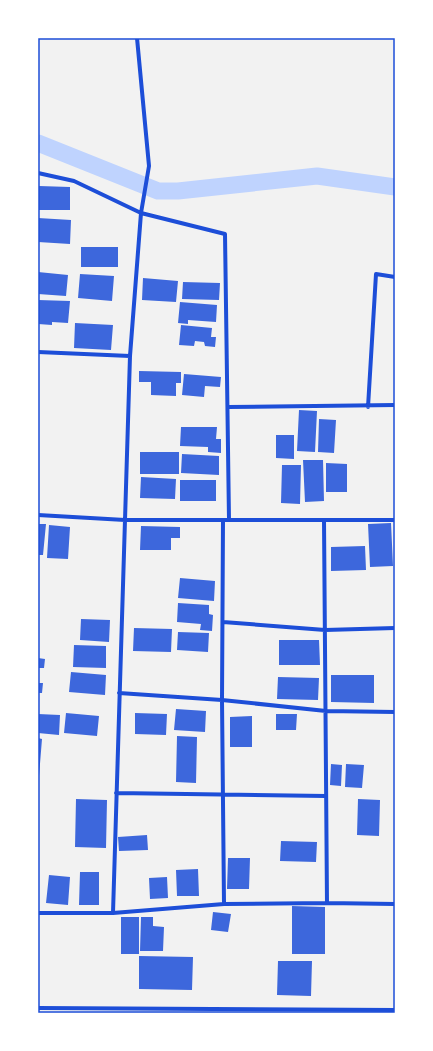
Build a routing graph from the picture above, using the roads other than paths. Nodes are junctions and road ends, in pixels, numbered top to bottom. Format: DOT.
graph roads {
  1 [pos="137,38"];
  2 [pos="38,173"];
  3 [pos="141,213"];
  4 [pos="395,277"];
  5 [pos="38,352"];
  6 [pos="130,356"];
  7 [pos="395,405"];
  8 [pos="228,407"];
  9 [pos="368,407"];
  10 [pos="38,515"];
  11 [pos="125,520"];
  12 [pos="223,520"];
  13 [pos="229,520"];
  14 [pos="324,520"];
  15 [pos="395,520"];
  16 [pos="223,622"];
  17 [pos="395,628"];
  18 [pos="325,630"];
  19 [pos="119,693"];
  20 [pos="222,700"];
  21 [pos="326,711"];
  22 [pos="395,712"];
  23 [pos="116,793"];
  24 [pos="223,794"];
  25 [pos="326,796"];
  26 [pos="327,903"];
  27 [pos="224,904"];
  28 [pos="395,904"];
  29 [pos="38,913"];
  30 [pos="112,913"];
  31 [pos="38,1008"];
  32 [pos="395,1010"];
  1 -- 3 [label="street"];
  2 -- 3 [label="street"];
  3 -- 6 [label="street"];
  3 -- 8 [label="street"];
  4 -- 9 [label="street"];
  5 -- 6 [label="street"];
  6 -- 11 [label="street"];
  7 -- 9 [label="street"];
  8 -- 9 [label="street"];
  8 -- 13 [label="street"];
  10 -- 11 [label="street"];
  11 -- 12 [label="street"];
  11 -- 19 [label="street"];
  12 -- 13 [label="street"];
  12 -- 16 [label="street"];
  13 -- 14 [label="street"];
  14 -- 15 [label="street"];
  14 -- 18 [label="street"];
  16 -- 18 [label="street"];
  16 -- 20 [label="street"];
  17 -- 18 [label="street"];
  18 -- 21 [label="street"];
  19 -- 20 [label="street"];
  19 -- 23 [label="street"];
  20 -- 21 [label="street"];
  20 -- 24 [label="street"];
  21 -- 22 [label="street"];
  21 -- 25 [label="street"];
  23 -- 24 [label="street"];
  23 -- 30 [label="street"];
  24 -- 25 [label="street"];
  24 -- 27 [label="street"];
  25 -- 26 [label="street"];
  26 -- 27 [label="street"];
  26 -- 28 [label="street"];
  27 -- 30 [label="street"];
  29 -- 30 [label="street"];
  31 -- 32 [label="street"];
}
